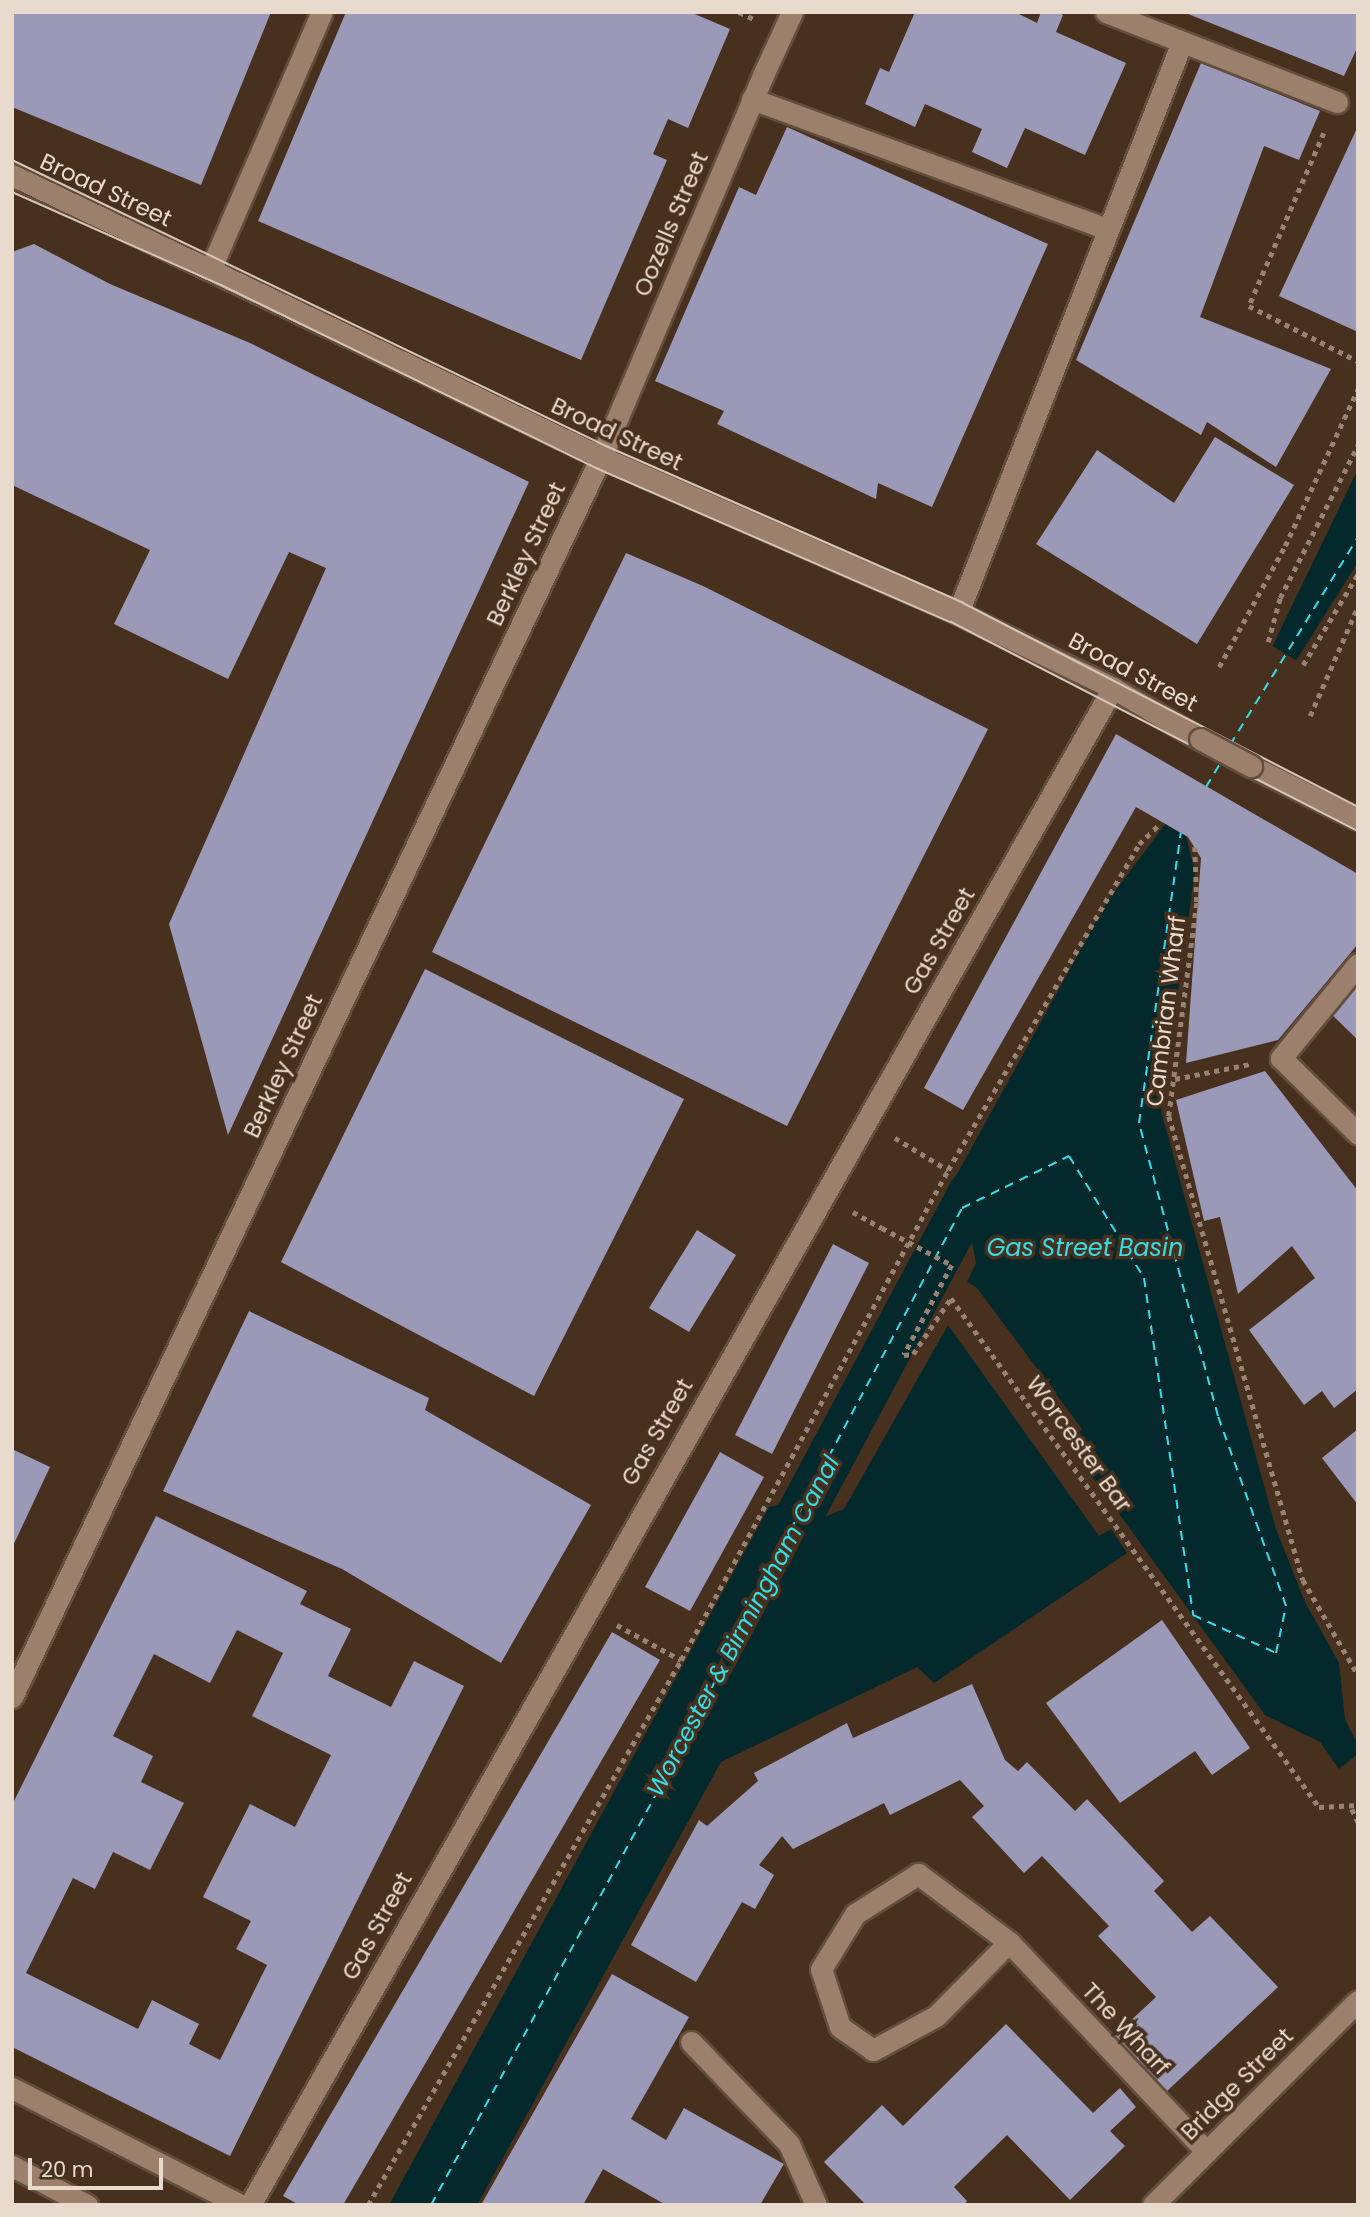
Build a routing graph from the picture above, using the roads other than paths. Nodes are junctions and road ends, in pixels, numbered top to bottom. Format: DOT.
graph roads {
  1 [pos="323,12"];
  2 [pos="792,12"];
  3 [pos="1106,12"];
  4 [pos="1182,42"];
  5 [pos="752,99"];
  6 [pos="1337,102"];
  7 [pos="12,175"];
  8 [pos="1107,229"];
  9 [pos="211,268"];
  10 [pos="601,457"];
  11 [pos="958,613"];
  12 [pos="1113,688"];
  13 [pos="1358,819"];
  14 [pos="1358,964"];
  15 [pos="1358,1134"];
  16 [pos="12,1697"];
  17 [pos="1009,1942"];
  18 [pos="1358,2001"];
  19 [pos="691,2042"];
  20 [pos="12,2088"];
  21 [pos="1206,2151"];
  22 [pos="12,2166"];
  23 [pos="87,2205"];
  24 [pos="241,2205"];
  25 [pos="250,2205"];
  26 [pos="816,2205"];
  27 [pos="1153,2205"];
  1 -- 9 [label="street"];
  2 -- 5 [label="street, Oozells Street"];
  3 -- 4 [label="street"];
  4 -- 6 [label="street"];
  4 -- 8 [label="street"];
  5 -- 8 [label="street"];
  5 -- 10 [label="street, Oozells Street"];
  7 -- 9 [label="street, Broad Street"];
  8 -- 11 [label="street"];
  9 -- 10 [label="street, Broad Street"];
  10 -- 11 [label="street, Broad Street"];
  10 -- 16 [label="street, Berkley Street"];
  11 -- 12 [label="street, Broad Street"];
  12 -- 13 [label="street, Broad Street, bridge"];
  12 -- 25 [label="street, Gas Street"];
  14 -- 15 [label="street"];
  17 -- 17 [label="street, The Wharf"];
  17 -- 21 [label="street, The Wharf"];
  18 -- 21 [label="street, Bridge Street"];
  19 -- 26 [label="street"];
  20 -- 24 [label="street"];
  21 -- 27 [label="street, Bridge Street"];
  22 -- 23 [label="street"];
}
